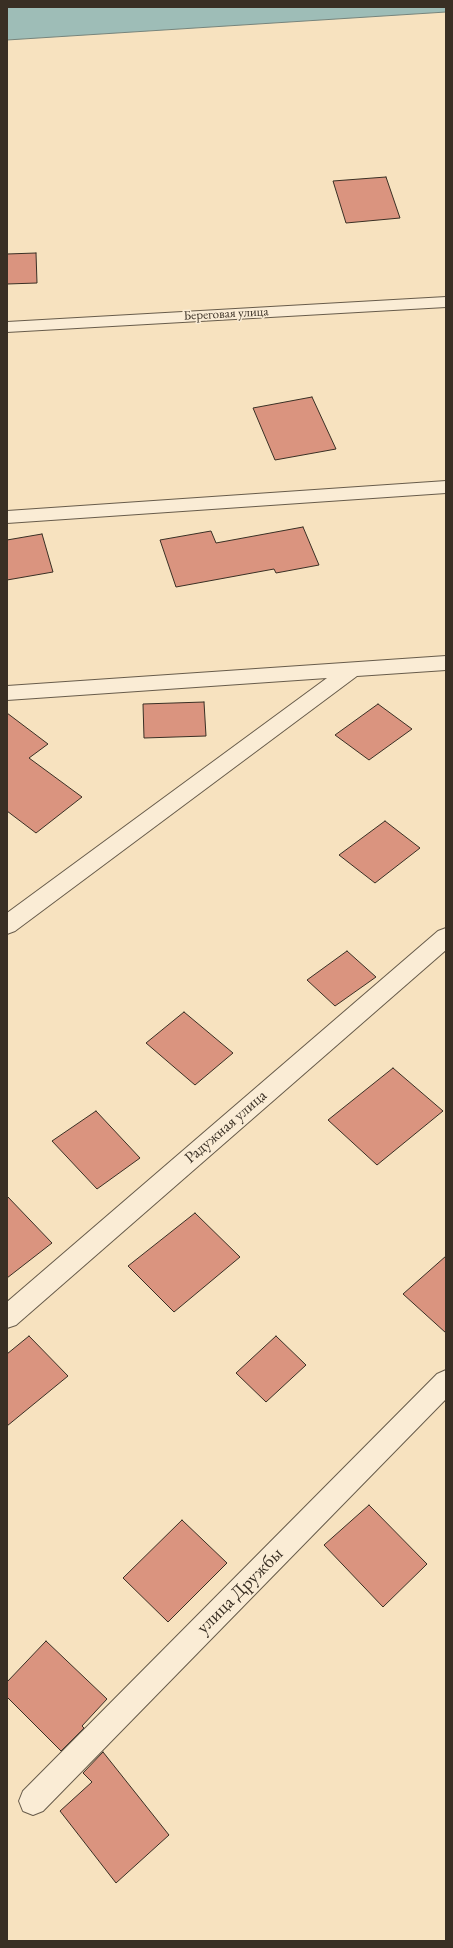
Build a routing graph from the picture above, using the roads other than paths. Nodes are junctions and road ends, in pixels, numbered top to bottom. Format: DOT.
graph roads {
  1 [pos="446,302"];
  2 [pos="7,327"];
  3 [pos="446,487"];
  4 [pos="7,517"];
  5 [pos="446,663"];
  6 [pos="353,670"];
  7 [pos="7,693"];
  8 [pos="7,925"];
  9 [pos="446,937"];
  10 [pos="7,1317"];
  11 [pos="446,1382"];
  12 [pos="33,1800"];
  1 -- 2 [label="street, Береговая улица"];
  3 -- 4 [label="street"];
  5 -- 6 [label="street"];
  6 -- 7 [label="street"];
  6 -- 8 [label="street"];
  9 -- 10 [label="street, Радужная улица"];
  11 -- 12 [label="street, улица Дружбы"];
}
